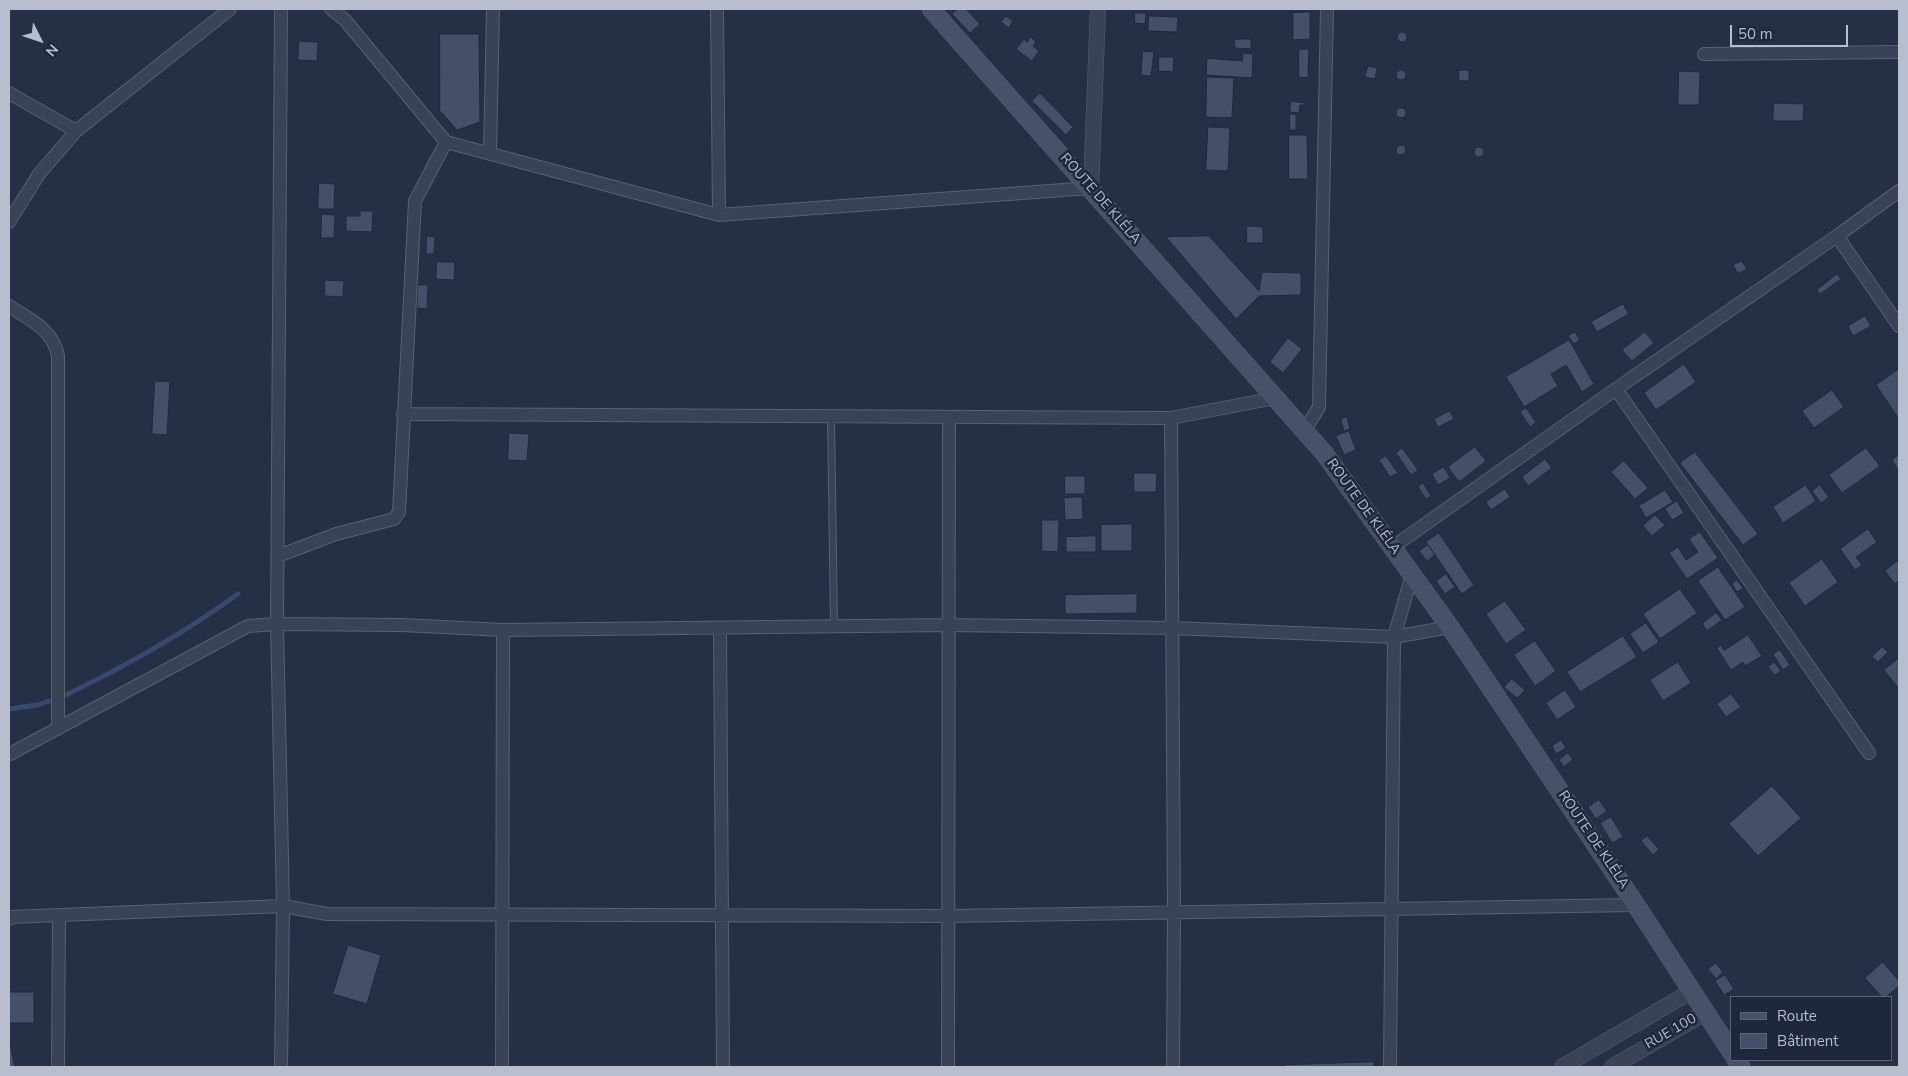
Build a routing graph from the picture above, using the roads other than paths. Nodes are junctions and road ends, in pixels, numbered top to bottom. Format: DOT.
graph roads {
  1 [pos="230,9"];
  2 [pos="281,9"];
  3 [pos="331,9"];
  4 [pos="493,9"];
  5 [pos="716,9"];
  6 [pos="931,9"];
  7 [pos="1098,9"];
  8 [pos="1327,9"];
  9 [pos="1899,52"];
  10 [pos="1704,54"];
  11 [pos="9,93"];
  12 [pos="76,132"];
  13 [pos="446,142"];
  14 [pos="490,154"];
  15 [pos="1091,188"];
  16 [pos="1899,191"];
  17 [pos="719,215"];
  18 [pos="9,222"];
  19 [pos="1837,236"];
  20 [pos="9,306"];
  21 [pos="1899,326"];
  22 [pos="1616,389"];
  23 [pos="1275,398"];
  24 [pos="403,414"];
  25 [pos="831,417"];
  26 [pos="949,418"];
  27 [pos="1171,418"];
  28 [pos="1305,430"];
  29 [pos="1393,547"];
  30 [pos="278,556"];
  31 [pos="1412,575"];
  32 [pos="277,624"];
  33 [pos="949,626"];
  34 [pos="834,627"];
  35 [pos="1450,627"];
  36 [pos="720,628"];
  37 [pos="1172,628"];
  38 [pos="503,630"];
  39 [pos="1394,638"];
  40 [pos="58,729"];
  41 [pos="1869,753"];
  42 [pos="10,755"];
  43 [pos="1636,905"];
  44 [pos="283,906"];
  45 [pos="1391,910"];
  46 [pos="1174,912"];
  47 [pos="503,914"];
  48 [pos="723,914"];
  49 [pos="59,915"];
  50 [pos="949,916"];
  51 [pos="9,919"];
  52 [pos="1692,991"];
  53 [pos="1705,1012"];
  54 [pos="1730,1050"];
  55 [pos="58,1067"];
  56 [pos="282,1067"];
  57 [pos="502,1067"];
  58 [pos="724,1067"];
  59 [pos="948,1067"];
  60 [pos="1173,1067"];
  61 [pos="1390,1067"];
  62 [pos="1562,1067"];
  63 [pos="1612,1067"];
  1 -- 12 [label="street"];
  2 -- 30 [label="street"];
  3 -- 13 [label="street"];
  4 -- 14 [label="street"];
  5 -- 17 [label="street"];
  6 -- 15 [label="main road, ROUTE DE KLÉLA"];
  7 -- 15 [label="street"];
  8 -- 28 [label="street"];
  9 -- 10 [label="street"];
  11 -- 12 [label="street"];
  12 -- 18 [label="street"];
  13 -- 14 [label="street"];
  13 -- 24 [label="street"];
  14 -- 17 [label="street"];
  15 -- 17 [label="street"];
  15 -- 23 [label="main road, ROUTE DE KLÉLA"];
  16 -- 19 [label="street"];
  19 -- 21 [label="street"];
  19 -- 22 [label="street"];
  20 -- 40 [label="street"];
  22 -- 29 [label="street"];
  22 -- 41 [label="street"];
  23 -- 27 [label="street"];
  23 -- 28 [label="main road, ROUTE DE KLÉLA"];
  24 -- 25 [label="street"];
  24 -- 30 [label="street"];
  25 -- 26 [label="street"];
  25 -- 34 [label="lane"];
  26 -- 27 [label="street"];
  26 -- 33 [label="street"];
  27 -- 37 [label="street"];
  28 -- 29 [label="main road, ROUTE DE KLÉLA"];
  29 -- 31 [label="main road, ROUTE DE KLÉLA"];
  30 -- 32 [label="street"];
  31 -- 35 [label="main road, ROUTE DE KLÉLA"];
  31 -- 39 [label="street"];
  32 -- 38 [label="street"];
  32 -- 40 [label="street"];
  32 -- 44 [label="street"];
  33 -- 34 [label="street"];
  33 -- 37 [label="street"];
  33 -- 50 [label="street"];
  34 -- 36 [label="street"];
  35 -- 39 [label="street"];
  35 -- 43 [label="main road, ROUTE DE KLÉLA"];
  36 -- 38 [label="street"];
  36 -- 48 [label="street"];
  37 -- 39 [label="street"];
  37 -- 46 [label="street"];
  38 -- 47 [label="street"];
  39 -- 45 [label="street"];
  40 -- 42 [label="street"];
  43 -- 45 [label="street"];
  43 -- 52 [label="main road, ROUTE DE KLÉLA"];
  44 -- 47 [label="street"];
  44 -- 49 [label="street"];
  44 -- 56 [label="street"];
  45 -- 46 [label="street"];
  45 -- 61 [label="street"];
  46 -- 50 [label="street"];
  46 -- 60 [label="street"];
  47 -- 48 [label="street"];
  47 -- 57 [label="street"];
  48 -- 50 [label="street"];
  48 -- 58 [label="street"];
  49 -- 51 [label="street"];
  49 -- 55 [label="street"];
  50 -- 59 [label="street"];
  52 -- 53 [label="main road, ROUTE DE KLÉLA"];
  52 -- 62 [label="street"];
  53 -- 54 [label="main road, ROUTE DE KLÉLA"];
  53 -- 63 [label="street, RUE 100"];
}
